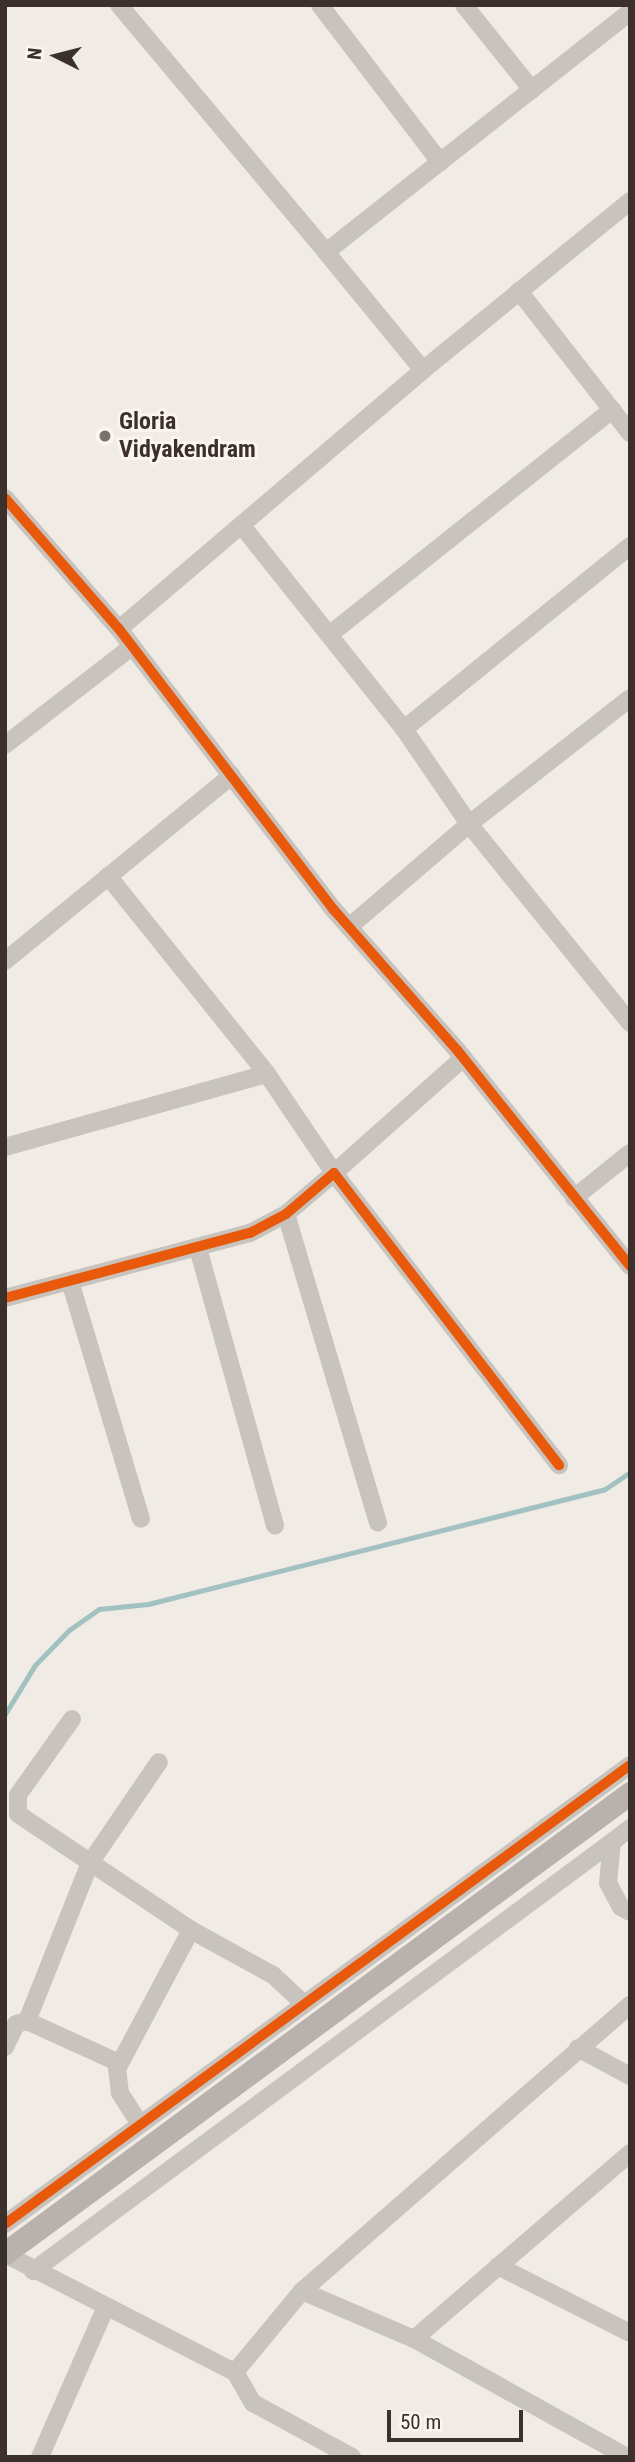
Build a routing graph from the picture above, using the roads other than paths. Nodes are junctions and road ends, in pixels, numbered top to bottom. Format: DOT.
graph roads {
  1 [pos="119,5"];
  2 [pos="320,5"];
  3 [pos="464,5"];
  4 [pos="630,12"];
  5 [pos="532,90"];
  6 [pos="440,162"];
  7 [pos="630,201"];
  8 [pos="326,252"];
  9 [pos="519,291"];
  10 [pos="423,370"];
  11 [pos="612,410"];
  12 [pos="630,432"];
  13 [pos="5,498"];
  14 [pos="242,526"];
  15 [pos="630,546"];
  16 [pos="119,629"];
  17 [pos="329,635"];
  18 [pos="130,648"];
  19 [pos="630,698"];
  20 [pos="404,729"];
  21 [pos="5,744"];
  22 [pos="232,775"];
  23 [pos="469,824"];
  24 [pos="108,876"];
  25 [pos="349,927"];
  26 [pos="5,961"];
  27 [pos="630,1023"];
  28 [pos="463,1058"];
  29 [pos="267,1074"];
  30 [pos="5,1147"];
  31 [pos="630,1153"];
  32 [pos="334,1173"];
  33 [pos="574,1198"];
  34 [pos="286,1214"];
  35 [pos="198,1248"];
  36 [pos="630,1266"];
  37 [pos="70,1280"];
  38 [pos="5,1298"];
  39 [pos="559,1465"];
  40 [pos="141,1519"];
  41 [pos="378,1523"];
  42 [pos="275,1526"];
  43 [pos="72,1719"];
  44 [pos="159,1762"];
  45 [pos="630,1765"];
  46 [pos="630,1793"];
  47 [pos="630,1828"];
  48 [pos="612,1842"];
  49 [pos="90,1863"];
  50 [pos="630,1912"];
  51 [pos="191,1930"];
  52 [pos="303,2003"];
  53 [pos="630,2006"];
  54 [pos="27,2021"];
  55 [pos="5,2048"];
  56 [pos="578,2048"];
  57 [pos="119,2063"];
  58 [pos="630,2076"];
  59 [pos="140,2124"];
  60 [pos="630,2153"];
  61 [pos="5,2224"];
  62 [pos="5,2253"];
  63 [pos="498,2266"];
  64 [pos="33,2270"];
  65 [pos="302,2291"];
  66 [pos="106,2307"];
  67 [pos="630,2333"];
  68 [pos="414,2339"];
  69 [pos="235,2372"];
  70 [pos="40,2457"];
  71 [pos="352,2457"];
  72 [pos="628,2457"];
  1 -- 8 [label="street"];
  2 -- 6 [label="street"];
  3 -- 5 [label="street"];
  4 -- 5 [label="street"];
  5 -- 6 [label="street"];
  6 -- 8 [label="street"];
  7 -- 9 [label="street"];
  8 -- 10 [label="street"];
  9 -- 10 [label="street"];
  9 -- 11 [label="street"];
  10 -- 14 [label="street"];
  11 -- 12 [label="street"];
  11 -- 17 [label="street"];
  13 -- 16 [label="street"];
  14 -- 16 [label="street"];
  14 -- 17 [label="street"];
  15 -- 20 [label="street"];
  16 -- 18 [label="street"];
  17 -- 20 [label="street"];
  18 -- 21 [label="street"];
  18 -- 22 [label="street"];
  19 -- 23 [label="street"];
  20 -- 23 [label="street"];
  22 -- 24 [label="street"];
  22 -- 25 [label="street"];
  23 -- 25 [label="street"];
  23 -- 27 [label="street"];
  24 -- 26 [label="street"];
  24 -- 29 [label="street"];
  25 -- 28 [label="street"];
  28 -- 32 [label="street"];
  28 -- 33 [label="street"];
  29 -- 30 [label="street"];
  29 -- 32 [label="street"];
  31 -- 33 [label="street"];
  32 -- 34 [label="street"];
  32 -- 39 [label="street"];
  33 -- 36 [label="street"];
  34 -- 35 [label="street"];
  34 -- 41 [label="street"];
  35 -- 37 [label="street"];
  35 -- 42 [label="street"];
  37 -- 38 [label="street"];
  37 -- 40 [label="street"];
  43 -- 49 [label="street"];
  44 -- 49 [label="street"];
  45 -- 52 [label="street"];
  46 -- 62 [label="main road"];
  47 -- 48 [label="street"];
  48 -- 50 [label="street"];
  48 -- 64 [label="street"];
  49 -- 51 [label="street"];
  49 -- 54 [label="street"];
  51 -- 52 [label="street"];
  51 -- 57 [label="street"];
  52 -- 59 [label="street"];
  53 -- 56 [label="street"];
  54 -- 55 [label="street"];
  54 -- 57 [label="street"];
  56 -- 58 [label="street"];
  56 -- 65 [label="street"];
  57 -- 59 [label="street"];
  59 -- 61 [label="street"];
  60 -- 63 [label="street"];
  62 -- 64 [label="street"];
  63 -- 67 [label="street"];
  63 -- 68 [label="street"];
  64 -- 66 [label="street"];
  65 -- 68 [label="street"];
  65 -- 69 [label="street"];
  66 -- 69 [label="street"];
  66 -- 70 [label="street"];
  68 -- 72 [label="street"];
  69 -- 71 [label="street"];
}
